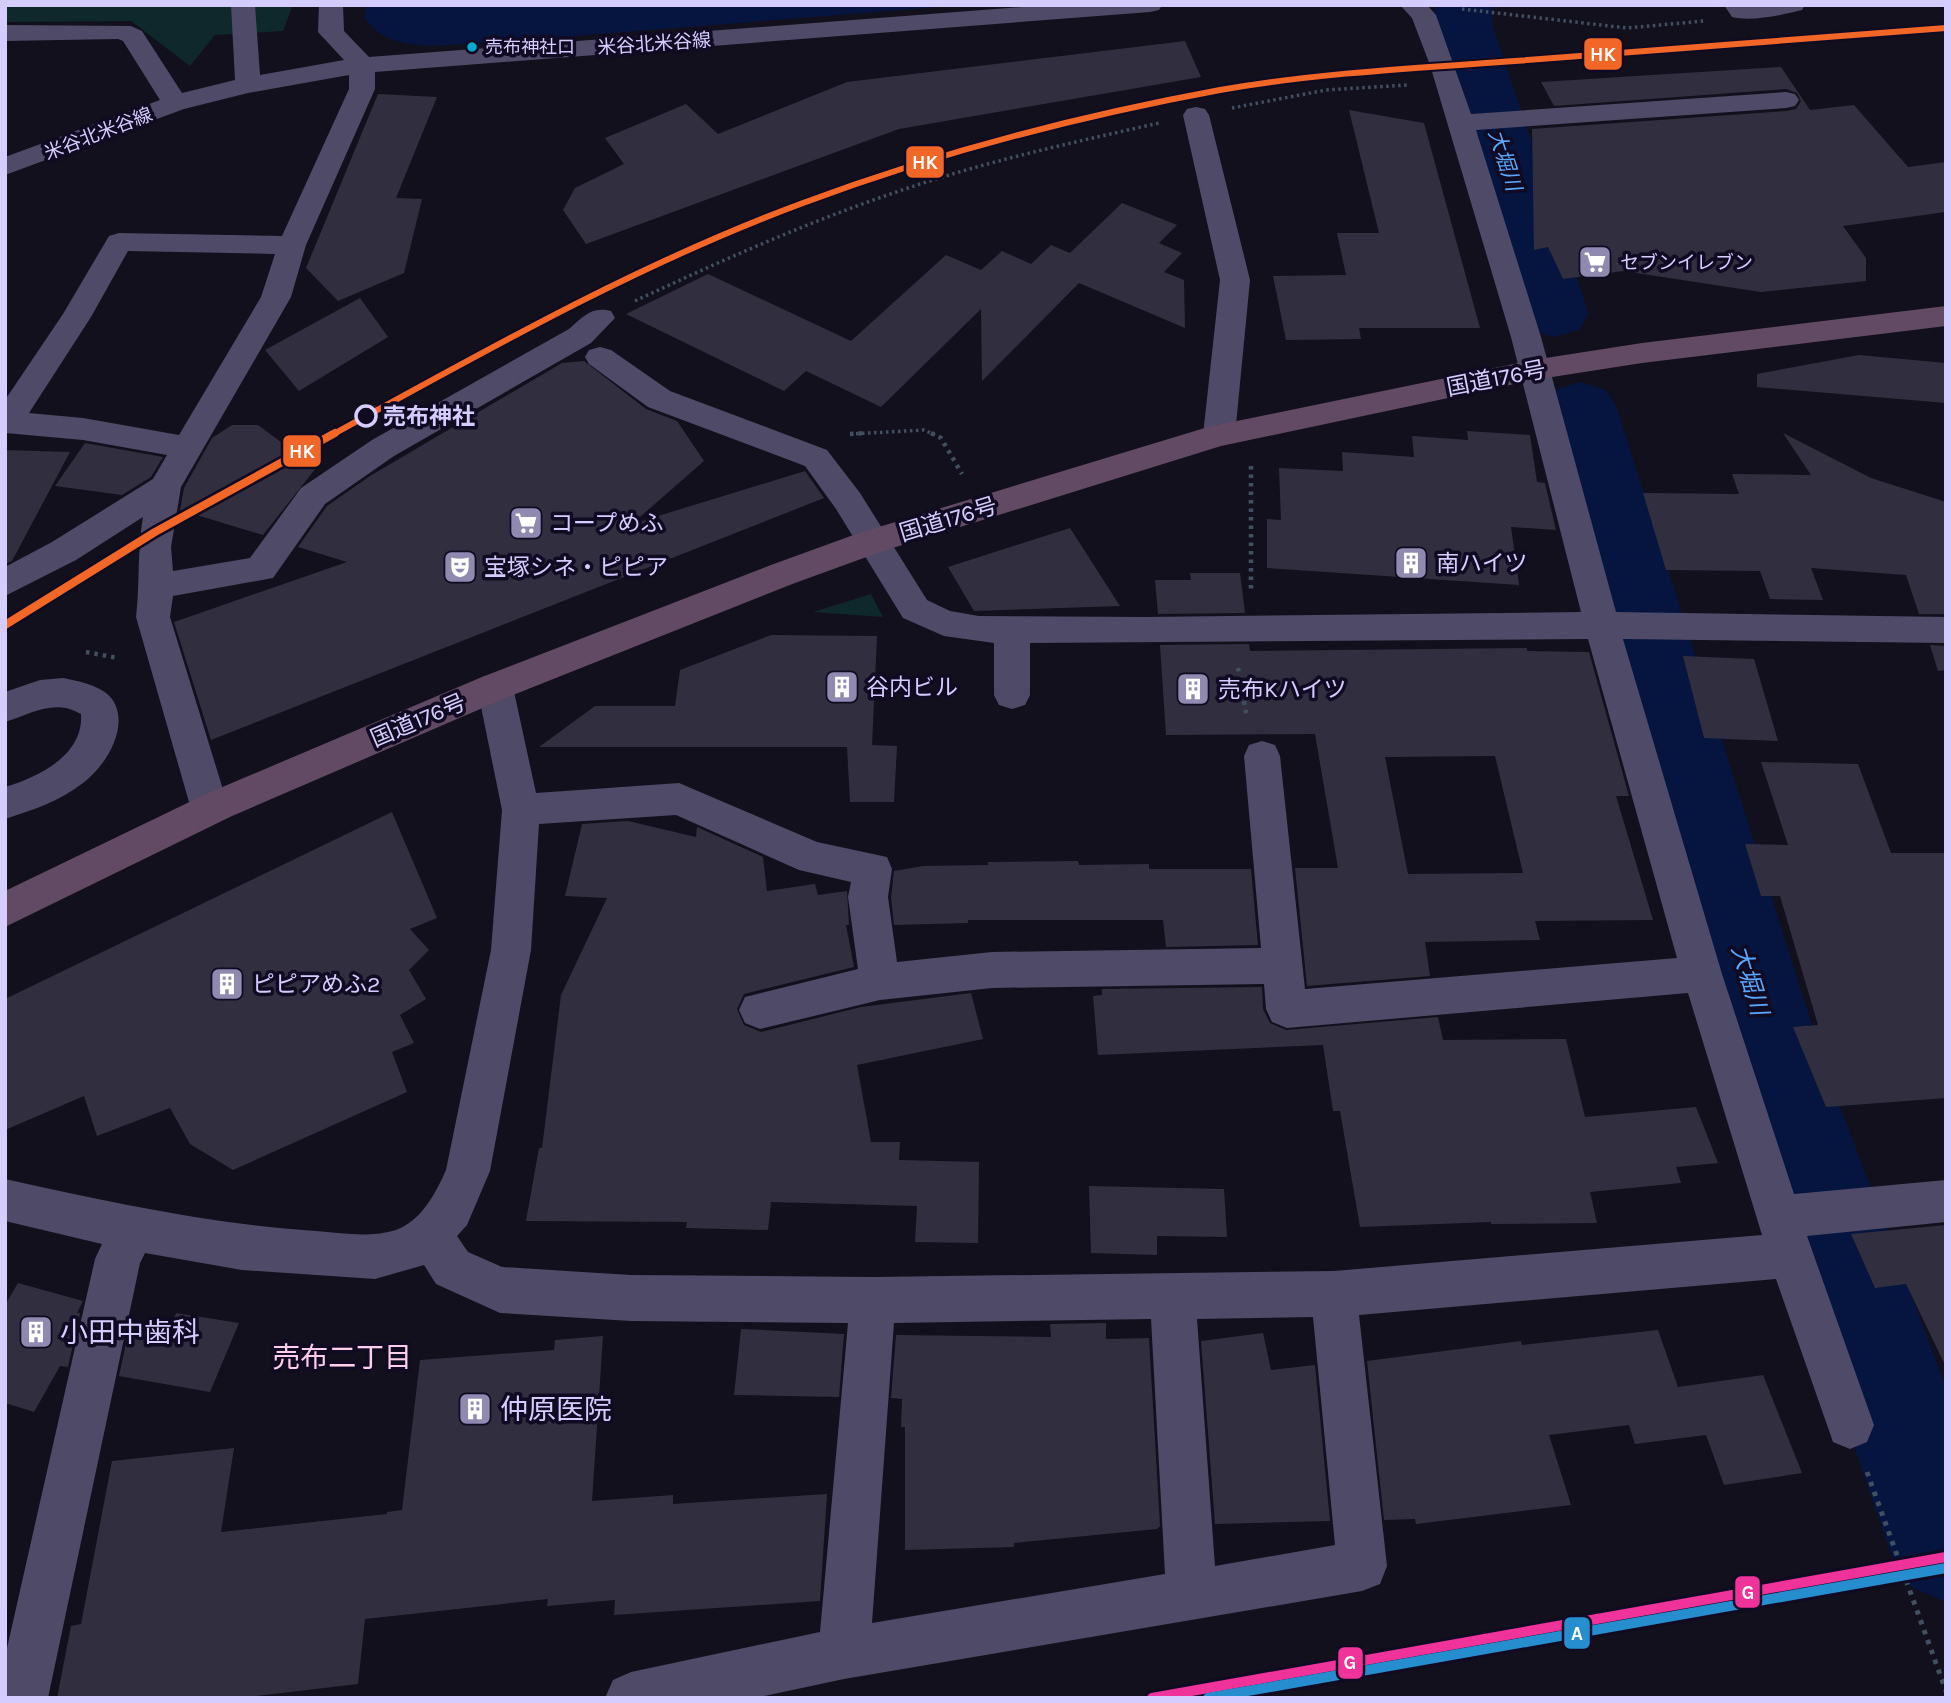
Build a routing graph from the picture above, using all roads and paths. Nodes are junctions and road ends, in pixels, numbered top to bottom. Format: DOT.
graph roads {
  1 [pos="331,5"];
  2 [pos="1150,5"];
  3 [pos="1412,5"];
  4 [pos="1793,5"];
  5 [pos="237,8"];
  6 [pos="1451,8"];
  7 [pos="1738,9"];
  8 [pos="5,33"];
  9 [pos="362,65"];
  10 [pos="1448,82"];
  11 [pos="248,85"];
  12 [pos="1786,100"];
  13 [pos="175,103"];
  14 [pos="1196,115"];
  15 [pos="1481,122"];
  16 [pos="5,167"];
  17 [pos="292,244"];
  18 [pos="1946,316"];
  19 [pos="600,318"];
  20 [pos="600,357"];
  21 [pos="1533,370"];
  22 [pos="6,422"];
  23 [pos="1219,435"];
  24 [pos="190,448"];
  25 [pos="1251,461"];
  26 [pos="165,487"];
  27 [pos="872,542"];
  28 [pos="5,583"];
  29 [pos="157,586"];
  30 [pos="1631,626"];
  31 [pos="1012,627"];
  32 [pos="1242,629"];
  33 [pos="1946,629"];
  34 [pos="495,687"];
  35 [pos="1012,695"];
  36 [pos="5,709"];
  37 [pos="1262,756"];
  38 [pos="5,803"];
  39 [pos="210,809"];
  40 [pos="521,810"];
  41 [pos="5,910"];
  42 [pos="1282,965"];
  43 [pos="1702,974"];
  44 [pos="880,982"];
  45 [pos="760,1010"];
  46 [pos="5,1200"];
  47 [pos="1946,1200"];
  48 [pos="1808,1224"];
  49 [pos="133,1229"];
  50 [pos="430,1234"];
  51 [pos="1334,1294"];
  52 [pos="1172,1296"];
  53 [pos="873,1300"];
  54 [pos="1850,1425"];
  55 [pos="1884,1518"];
  56 [pos="1192,1596"];
  57 [pos="844,1653"];
  58 [pos="1946,1691"];
  59 [pos="22,1698"];
  60 [pos="631,1698"];
  1 -- 9 [label="street"];
  2 -- 9 [label="street, 米谷北米谷線"];
  3 -- 10 [label="street"];
  4 -- 7 [label="street"];
  5 -- 11 [label="street"];
  6 -- 7 [label="path"];
  8 -- 13 [label="street"];
  9 -- 11 [label="street, 米谷北米谷線"];
  9 -- 17 [label="street"];
  10 -- 14 [label="path"];
  10 -- 15 [label="street"];
  11 -- 13 [label="street, 米谷北米谷線"];
  12 -- 15 [label="street"];
  13 -- 16 [label="street, 米谷北米谷線"];
  14 -- 19 [label="path"];
  14 -- 23 [label="street"];
  15 -- 21 [label="street"];
  17 -- 22 [label="street"];
  17 -- 24 [label="street"];
  18 -- 21 [label="highway, 国道176号"];
  19 -- 29 [label="street"];
  20 -- 27 [label="street"];
  21 -- 23 [label="highway, 国道176号"];
  21 -- 30 [label="street"];
  22 -- 24 [label="street"];
  23 -- 27 [label="highway, 国道176号"];
  24 -- 26 [label="street"];
  25 -- 32 [label="path"];
  26 -- 28 [label="street"];
  26 -- 29 [label="street"];
  27 -- 31 [label="street"];
  27 -- 34 [label="highway, 国道176号"];
  29 -- 39 [label="street"];
  30 -- 32 [label="street"];
  30 -- 33 [label="street"];
  30 -- 43 [label="street"];
  31 -- 32 [label="street"];
  31 -- 35 [label="street"];
  32 -- 37 [label="path"];
  34 -- 39 [label="highway, 国道176号"];
  34 -- 40 [label="street"];
  36 -- 38 [label="street"];
  37 -- 42 [label="street"];
  39 -- 41 [label="highway, 国道176号"];
  40 -- 44 [label="street"];
  40 -- 50 [label="street"];
  42 -- 43 [label="street"];
  42 -- 44 [label="street"];
  43 -- 48 [label="street"];
  44 -- 45 [label="street"];
  46 -- 49 [label="street"];
  47 -- 48 [label="street"];
  48 -- 51 [label="street"];
  48 -- 54 [label="street"];
  49 -- 50 [label="street"];
  49 -- 59 [label="street"];
  50 -- 53 [label="street"];
  51 -- 52 [label="street"];
  51 -- 56 [label="street"];
  52 -- 53 [label="street"];
  52 -- 56 [label="street"];
  53 -- 57 [label="street"];
  55 -- 58 [label="path"];
  56 -- 57 [label="street"];
  57 -- 60 [label="street"];
}
